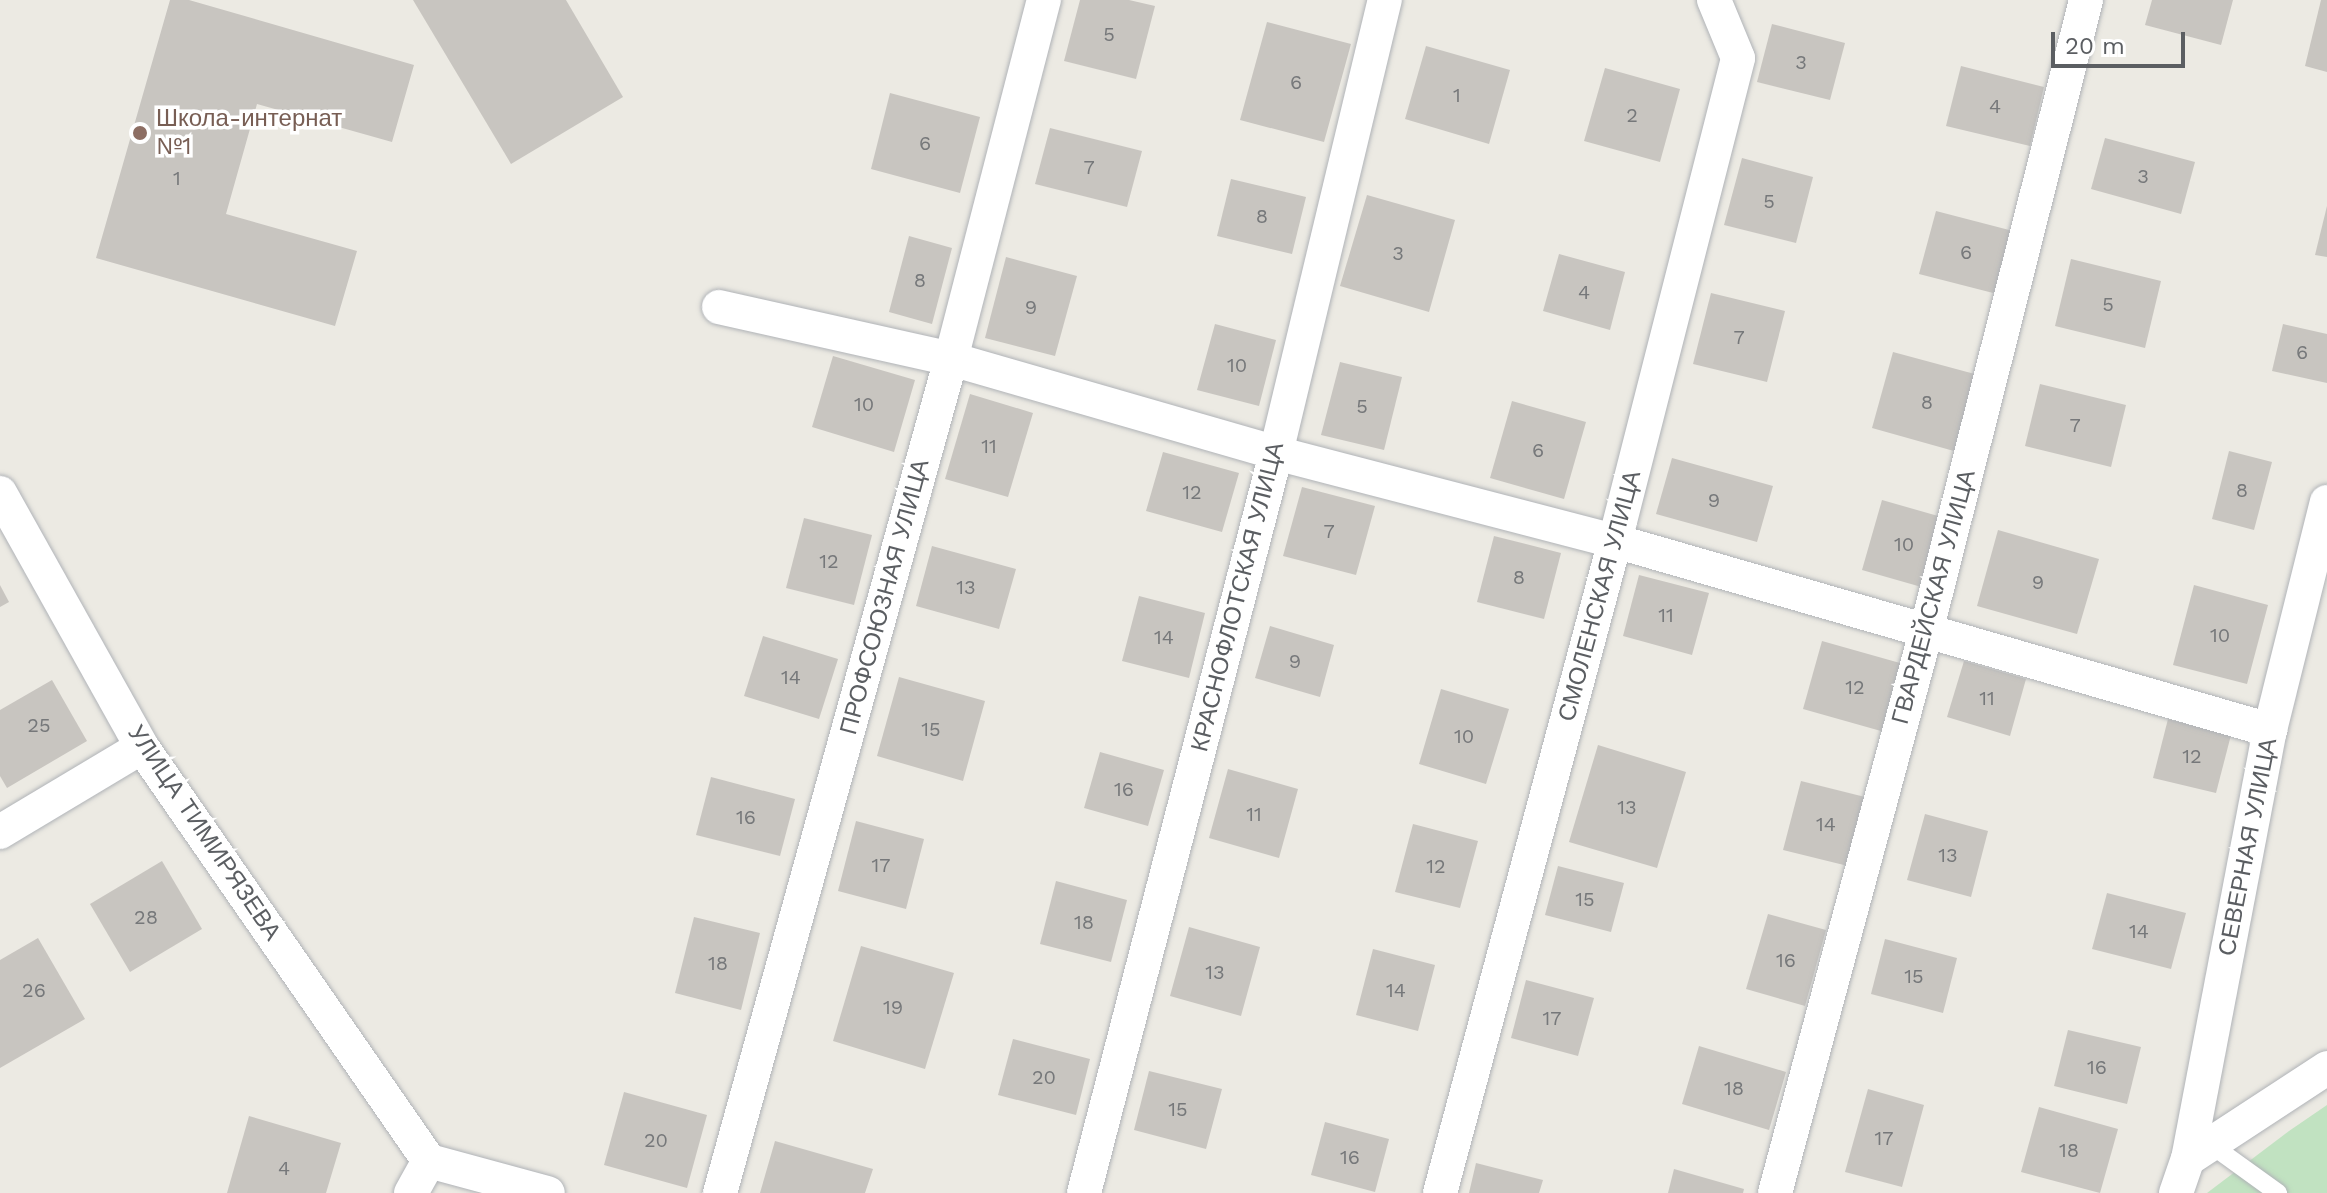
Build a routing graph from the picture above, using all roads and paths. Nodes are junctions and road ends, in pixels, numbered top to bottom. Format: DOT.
graph roads {
  1 [pos="1044,0"];
  2 [pos="1385,0"];
  3 [pos="1714,0"];
  4 [pos="2086,0"];
  5 [pos="719,307"];
  6 [pos="951,359"];
  7 [pos="1276,453"];
  8 [pos="0,493"];
  9 [pos="2327,502"];
  10 [pos="1615,541"];
  11 [pos="1926,632"];
  12 [pos="2270,730"];
  13 [pos="142,747"];
  14 [pos="0,832"];
  15 [pos="2327,1068"];
  16 [pos="2199,1152"];
  17 [pos="429,1161"];
  18 [pos="411,1193"];
  19 [pos="548,1193"];
  20 [pos="720,1193"];
  21 [pos="1084,1193"];
  22 [pos="1440,1193"];
  23 [pos="1775,1193"];
  24 [pos="2176,1193"];
  25 [pos="2278,1193"];
  1 -- 6 [label="street, ПРОФСОЮЗНАЯ УЛИЦА"];
  2 -- 7 [label="street, КРАСНОФЛОТСКАЯ УЛИЦА"];
  3 -- 10 [label="street, СМОЛЕНСКАЯ УЛИЦА"];
  4 -- 11 [label="street, ГВАРДЕЙСКАЯ УЛИЦА"];
  5 -- 6 [label="street"];
  6 -- 7 [label="street"];
  6 -- 20 [label="street, ПРОФСОЮЗНАЯ УЛИЦА"];
  7 -- 10 [label="street"];
  7 -- 21 [label="street, КРАСНОФЛОТСКАЯ УЛИЦА"];
  8 -- 13 [label="street, УЛИЦА ТИМИРЯЗЕВА"];
  9 -- 12 [label="street, СЕВЕРНАЯ УЛИЦА"];
  10 -- 11 [label="street"];
  10 -- 22 [label="street, СМОЛЕНСКАЯ УЛИЦА"];
  11 -- 12 [label="street"];
  11 -- 23 [label="street, ГВАРДЕЙСКАЯ УЛИЦА"];
  12 -- 16 [label="street, СЕВЕРНАЯ УЛИЦА"];
  13 -- 14 [label="street"];
  13 -- 17 [label="street, УЛИЦА ТИМИРЯЗЕВА"];
  15 -- 16 [label="street"];
  16 -- 24 [label="street, СЕВЕРНАЯ УЛИЦА"];
  16 -- 25 [label="lane"];
  17 -- 18 [label="street"];
  17 -- 19 [label="street"];
}
